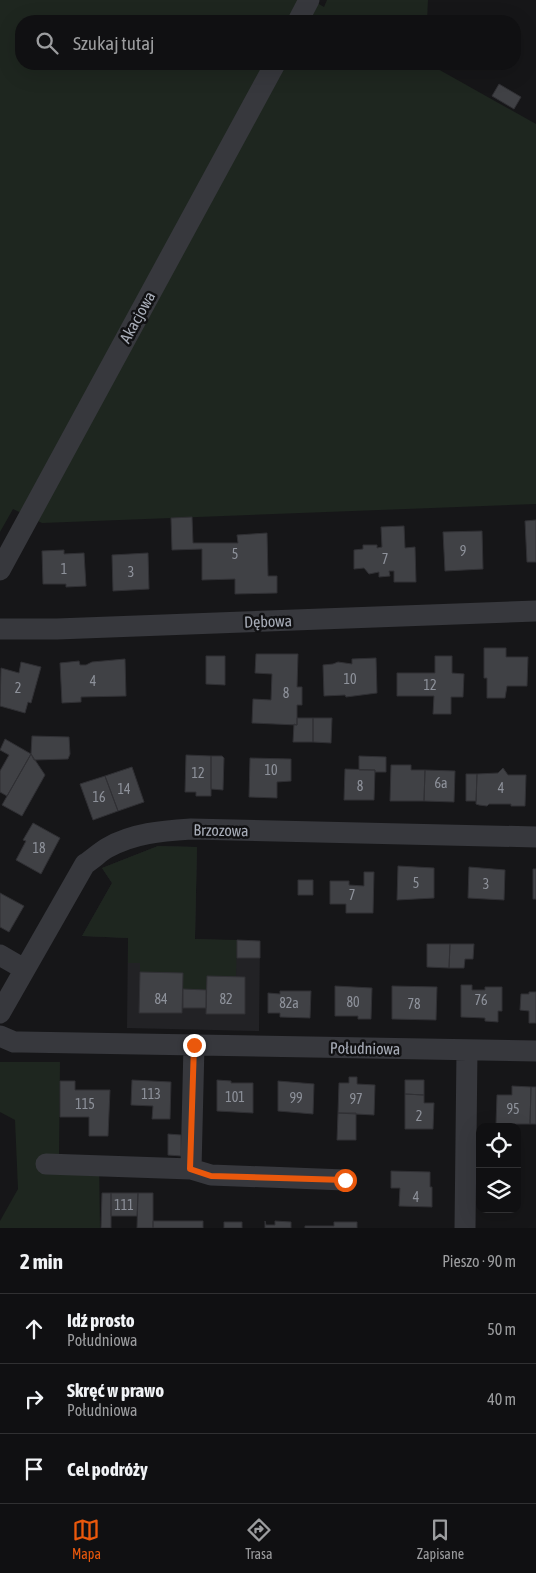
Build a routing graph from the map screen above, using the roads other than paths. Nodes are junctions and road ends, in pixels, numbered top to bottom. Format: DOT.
graph roads {
  1 [pos="309,0"];
  2 [pos="301,15"];
  3 [pos="271,70"];
  4 [pos="0,570"];
  5 [pos="536,611"];
  6 [pos="0,629"];
  7 [pos="536,837"];
  8 [pos="0,955"];
  9 [pos="24,970"];
  10 [pos="0,1013"];
  11 [pos="0,1036"];
  12 [pos="194,1045"];
  13 [pos="467,1050"];
  14 [pos="536,1051"];
  15 [pos="46,1164"];
  16 [pos="190,1169"];
  17 [pos="345,1180"];
  18 [pos="465,1228"];
  1 -- 2 [label="street"];
  3 -- 4 [label="street, Akacjowa"];
  5 -- 6 [label="street, Dębowa"];
  7 -- 9 [label="street, Brzozowa"];
  8 -- 9 [label="street"];
  9 -- 10 [label="street, Brzozowa"];
  11 -- 12 [label="street, Południowa"];
  12 -- 13 [label="street, Południowa"];
  12 -- 16 [label="street"];
  13 -- 14 [label="street, Południowa"];
  13 -- 18 [label="street"];
  15 -- 16 [label="street"];
  16 -- 17 [label="street"];
}
